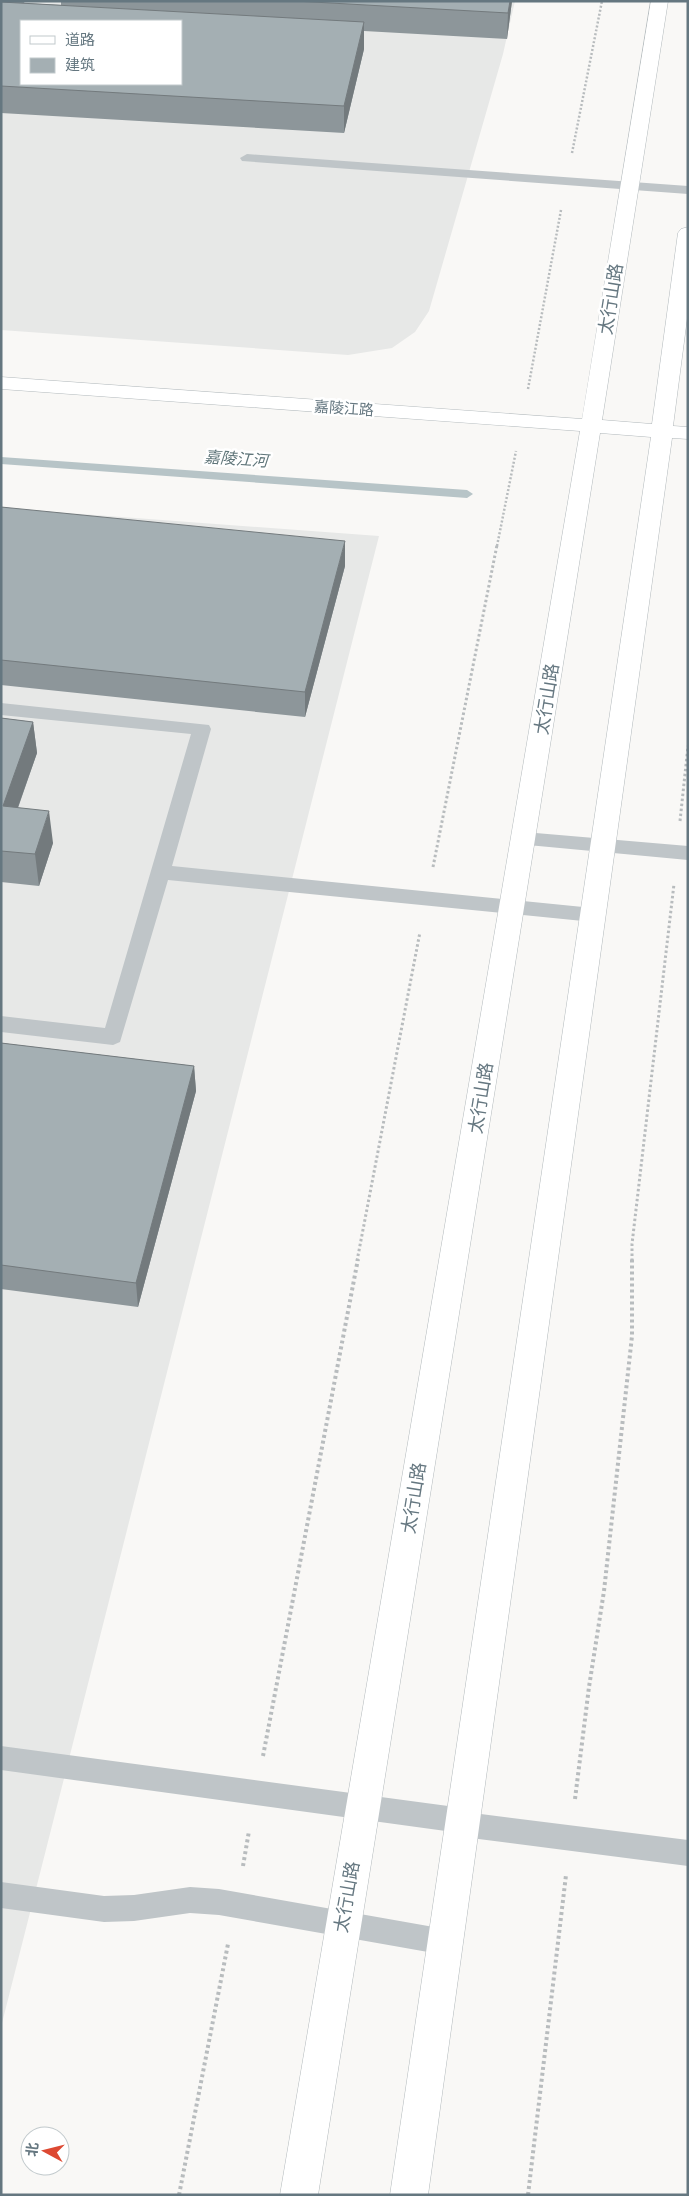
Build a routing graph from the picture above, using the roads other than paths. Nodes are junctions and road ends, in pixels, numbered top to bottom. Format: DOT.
graph roads {
  1 [pos="660,1"];
  2 [pos="247,158"];
  3 [pos="628,186"];
  4 [pos="688,190"];
  5 [pos="688,233"];
  6 [pos="1,383"];
  7 [pos="591,425"];
  8 [pos="675,432"];
  9 [pos="1,709"];
  10 [pos="524,839"];
  11 [pos="602,847"];
  12 [pos="682,853"];
  13 [pos="161,872"];
  14 [pos="513,907"];
  15 [pos="593,915"];
  16 [pos="1,1024"];
  17 [pos="1,1758"];
  18 [pos="362,1807"];
  19 [pos="463,1823"];
  20 [pos="688,1853"];
  21 [pos="1,1895"];
  22 [pos="342,1924"];
  23 [pos="445,1942"];
  24 [pos="299,2195"];
  25 [pos="409,2195"];
  1 -- 3 [label="street, 太行山路"];
  2 -- 3 [label="lane"];
  3 -- 4 [label="lane"];
  3 -- 7 [label="street, 太行山路"];
  5 -- 8 [label="street"];
  6 -- 7 [label="street, 嘉陵江路"];
  7 -- 8 [label="street, 嘉陵江路"];
  7 -- 10 [label="street, 太行山路"];
  8 -- 11 [label="street"];
  9 -- 13 [label="lane"];
  10 -- 11 [label="lane"];
  10 -- 14 [label="street, 太行山路"];
  11 -- 12 [label="lane"];
  11 -- 15 [label="street"];
  13 -- 14 [label="lane"];
  13 -- 16 [label="lane"];
  14 -- 15 [label="lane"];
  14 -- 18 [label="street, 太行山路"];
  15 -- 19 [label="street"];
  17 -- 18 [label="lane"];
  18 -- 19 [label="lane"];
  18 -- 22 [label="street, 太行山路"];
  19 -- 20 [label="lane"];
  19 -- 23 [label="street"];
  21 -- 22 [label="lane"];
  22 -- 23 [label="lane"];
  22 -- 24 [label="street, 太行山路"];
  23 -- 25 [label="street"];
}
